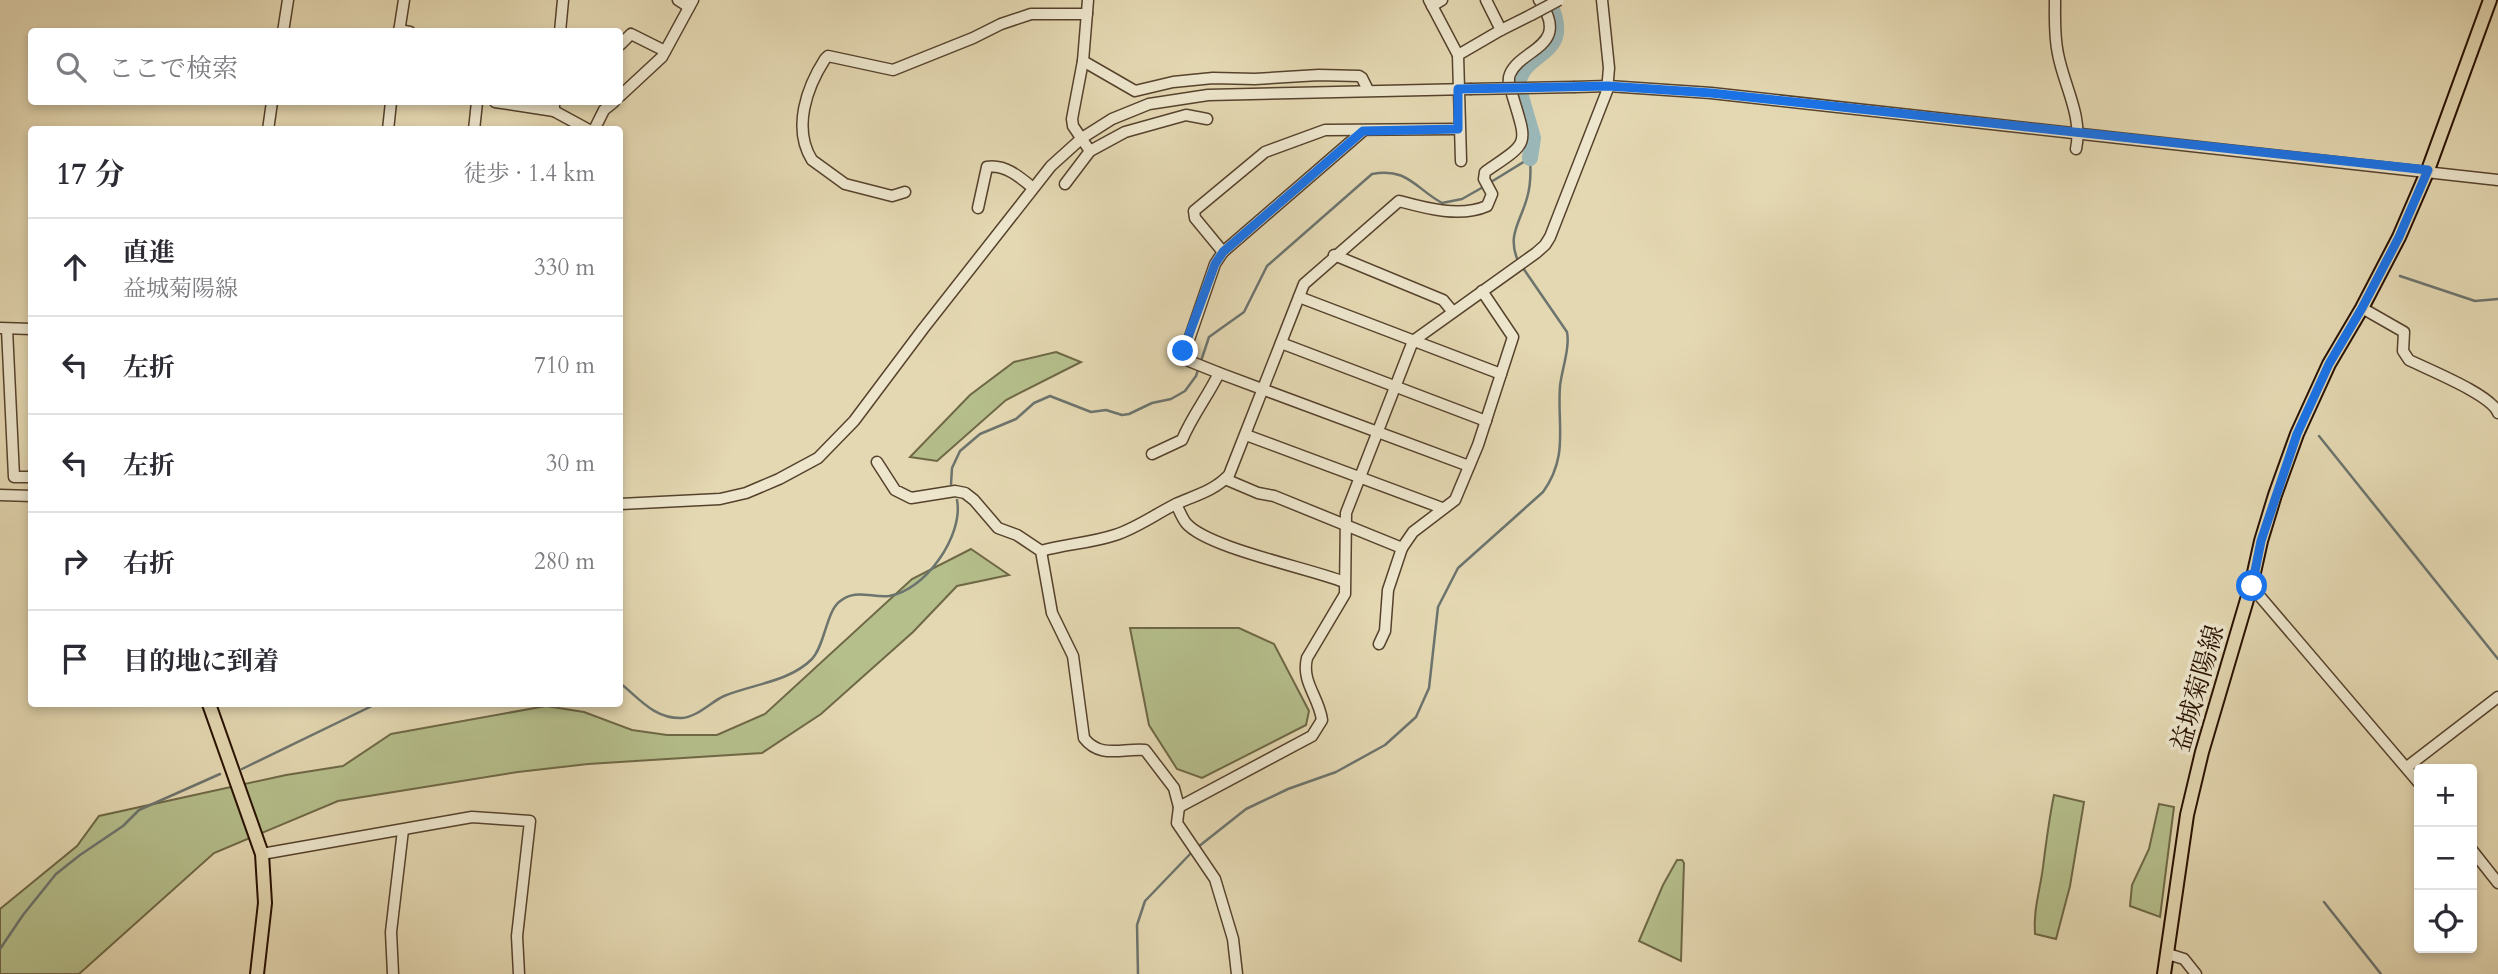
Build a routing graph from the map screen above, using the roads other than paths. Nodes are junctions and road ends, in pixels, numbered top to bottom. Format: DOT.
graph roads {
  1 [pos="288,0"];
  2 [pos="404,0"];
  3 [pos="563,0"];
  4 [pos="678,0"];
  5 [pos="1088,0"];
  6 [pos="1442,0"];
  7 [pos="1486,0"];
  8 [pos="1539,0"];
  9 [pos="1559,0"];
  10 [pos="1602,0"];
  11 [pos="2055,0"];
  12 [pos="2490,0"];
  13 [pos="691,3"];
  14 [pos="1430,3"];
  15 [pos="1087,14"];
  16 [pos="284,28"];
  17 [pos="403,28"];
  18 [pos="560,28"];
  19 [pos="1501,30"];
  20 [pos="623,42"];
  21 [pos="665,51"];
  22 [pos="1458,55"];
  23 [pos="1083,61"];
  24 [pos="1608,86"];
  25 [pos="1458,89"];
  26 [pos="1368,90"];
  27 [pos="623,91"];
  28 [pos="272,105"];
  29 [pos="391,105"];
  30 [pos="477,105"];
  31 [pos="610,105"];
  32 [pos="554,106"];
  33 [pos="1207,119"];
  34 [pos="269,126"];
  35 [pos="388,126"];
  36 [pos="474,126"];
  37 [pos="586,126"];
  38 [pos="594,126"];
  39 [pos="1458,129"];
  40 [pos="1363,131"];
  41 [pos="2080,134"];
  42 [pos="1082,138"];
  43 [pos="2076,149"];
  44 [pos="1090,151"];
  45 [pos="1461,161"];
  46 [pos="2428,170"];
  47 [pos="2498,180"];
  48 [pos="1065,184"];
  49 [pos="1033,188"];
  50 [pos="905,192"];
  51 [pos="978,208"];
  52 [pos="1223,252"];
  53 [pos="1334,255"];
  54 [pos="1482,291"];
  55 [pos="1298,298"];
  56 [pos="2362,308"];
  57 [pos="1453,313"];
  58 [pos="4,328"];
  59 [pos="28,329"];
  60 [pos="1413,341"];
  61 [pos="1281,343"];
  62 [pos="1216,371"];
  63 [pos="1501,374"];
  64 [pos="1395,386"];
  65 [pos="1264,390"];
  66 [pos="2498,414"];
  67 [pos="1486,421"];
  68 [pos="1378,430"];
  69 [pos="1246,435"];
  70 [pos="1152,454"];
  71 [pos="877,462"];
  72 [pos="1469,466"];
  73 [pos="28,477"];
  74 [pos="1359,478"];
  75 [pos="1226,479"];
  76 [pos="0,495"];
  77 [pos="28,496"];
  78 [pos="623,504"];
  79 [pos="1176,504"];
  80 [pos="1442,508"];
  81 [pos="1344,524"];
  82 [pos="1402,548"];
  83 [pos="1041,551"];
  84 [pos="1344,582"];
  85 [pos="2252,586"];
  86 [pos="1379,644"];
  87 [pos="2498,697"];
  88 [pos="210,707"];
  89 [pos="2407,767"];
  90 [pos="2414,776"];
  91 [pos="1179,807"];
  92 [pos="403,830"];
  93 [pos="261,853"];
  94 [pos="2477,856"];
  95 [pos="2498,883"];
  96 [pos="2168,954"];
  97 [pos="257,974"];
  98 [pos="393,974"];
  99 [pos="519,974"];
  100 [pos="1237,974"];
  101 [pos="2164,974"];
  102 [pos="2196,974"];
  1 -- 16 [label="street"];
  2 -- 17 [label="street"];
  3 -- 18 [label="street"];
  4 -- 13 [label="street"];
  5 -- 15 [label="street"];
  6 -- 14 [label="street"];
  7 -- 19 [label="street"];
  8 -- 53 [label="street"];
  9 -- 19 [label="street, bridge"];
  10 -- 24 [label="street"];
  11 -- 41 [label="street"];
  12 -- 46 [label="main road, 益城菊陽線"];
  13 -- 21 [label="street"];
  14 -- 22 [label="street"];
  15 -- 23 [label="street"];
  15 -- 50 [label="street"];
  19 -- 22 [label="street"];
  20 -- 21 [label="street"];
  21 -- 27 [label="street"];
  22 -- 25 [label="street"];
  23 -- 26 [label="street"];
  23 -- 42 [label="street"];
  24 -- 25 [label="street, bridge"];
  24 -- 41 [label="street"];
  24 -- 54 [label="street"];
  25 -- 26 [label="street"];
  25 -- 39 [label="street"];
  26 -- 42 [label="street"];
  28 -- 34 [label="street"];
  29 -- 35 [label="street"];
  30 -- 36 [label="street"];
  31 -- 38 [label="street"];
  32 -- 37 [label="street"];
  33 -- 44 [label="street"];
  39 -- 40 [label="street"];
  39 -- 45 [label="street"];
  40 -- 52 [label="street"];
  40 -- 52 [label="street"];
  41 -- 43 [label="street"];
  41 -- 46 [label="street"];
  42 -- 44 [label="street"];
  42 -- 49 [label="street"];
  44 -- 48 [label="street"];
  46 -- 47 [label="street"];
  46 -- 56 [label="main road, 益城菊陽線"];
  49 -- 51 [label="street"];
  49 -- 78 [label="street"];
  52 -- 62 [label="street"];
  53 -- 55 [label="street"];
  53 -- 57 [label="street"];
  54 -- 57 [label="street"];
  54 -- 63 [label="street"];
  55 -- 60 [label="street"];
  55 -- 61 [label="street"];
  56 -- 66 [label="street"];
  56 -- 85 [label="main road, 益城菊陽線"];
  57 -- 60 [label="street"];
  58 -- 59 [label="street"];
  58 -- 73 [label="street"];
  60 -- 63 [label="street"];
  60 -- 64 [label="street"];
  61 -- 64 [label="street"];
  61 -- 65 [label="street"];
  62 -- 65 [label="street"];
  62 -- 70 [label="street"];
  63 -- 67 [label="street"];
  64 -- 67 [label="street"];
  64 -- 68 [label="street"];
  65 -- 68 [label="street"];
  65 -- 69 [label="street"];
  67 -- 72 [label="street"];
  68 -- 72 [label="street"];
  68 -- 74 [label="street"];
  69 -- 74 [label="street"];
  69 -- 75 [label="street"];
  71 -- 83 [label="street"];
  72 -- 80 [label="street"];
  74 -- 80 [label="street"];
  74 -- 81 [label="street"];
  75 -- 79 [label="street"];
  75 -- 81 [label="street"];
  76 -- 77 [label="street"];
  79 -- 83 [label="street"];
  79 -- 84 [label="street"];
  80 -- 82 [label="street"];
  81 -- 82 [label="street"];
  81 -- 84 [label="street"];
  82 -- 86 [label="street"];
  83 -- 91 [label="street"];
  84 -- 91 [label="street"];
  85 -- 89 [label="street"];
  85 -- 96 [label="main road, 益城菊陽線"];
  87 -- 89 [label="street"];
  88 -- 93 [label="main road"];
  89 -- 90 [label="street"];
  91 -- 100 [label="street"];
  92 -- 93 [label="street"];
  92 -- 98 [label="street"];
  92 -- 99 [label="street"];
  93 -- 97 [label="main road"];
  94 -- 95 [label="street"];
  96 -- 101 [label="main road, 益城菊陽線"];
  96 -- 102 [label="street"];
}
